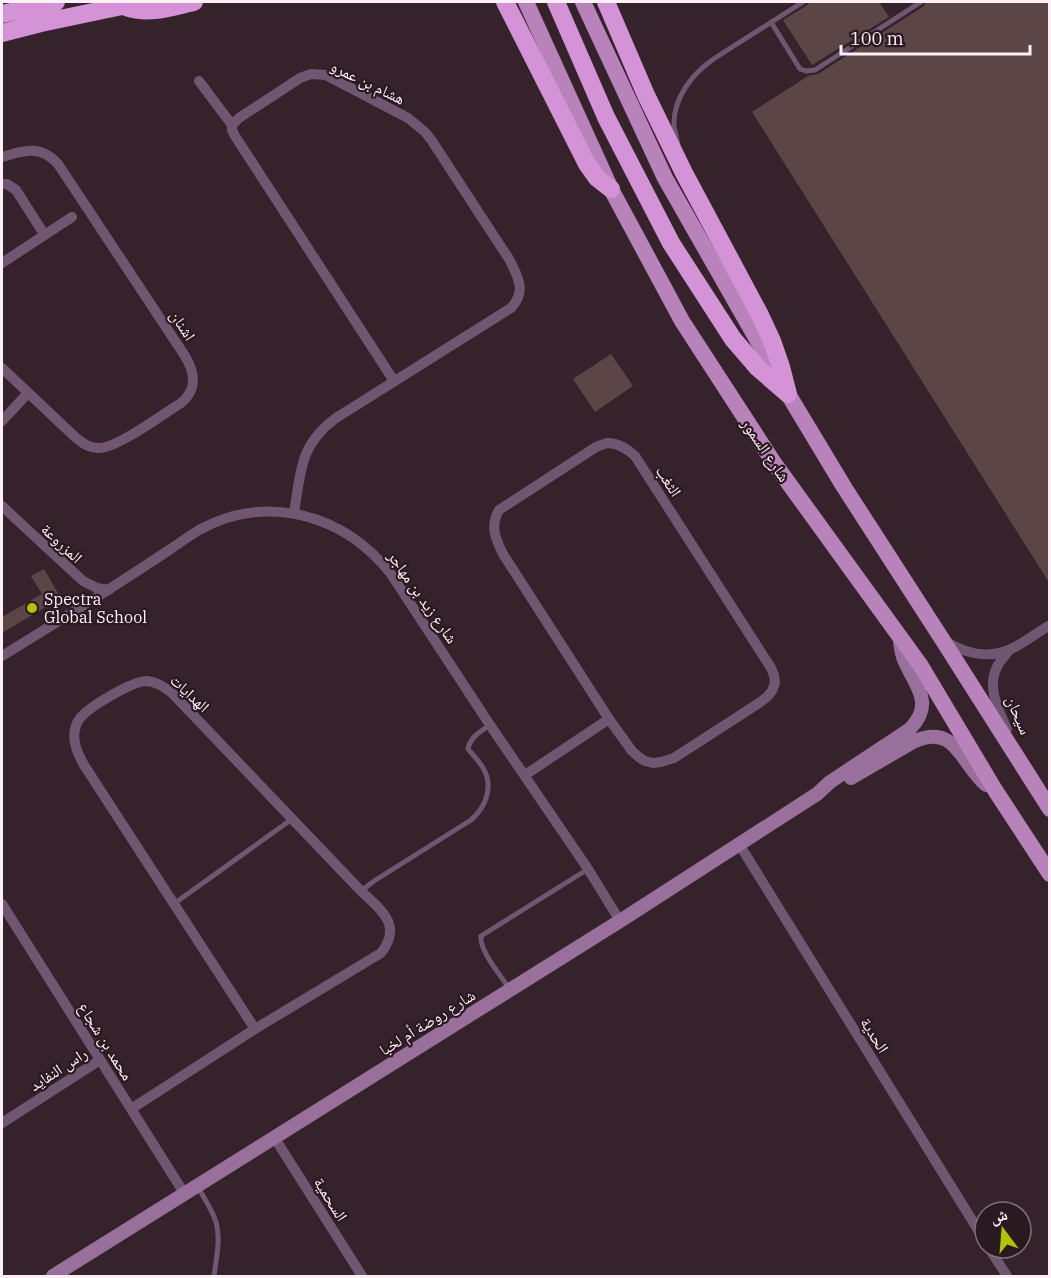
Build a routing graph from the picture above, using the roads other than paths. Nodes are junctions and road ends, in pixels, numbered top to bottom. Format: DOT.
graph roads {
  1 [pos="56,2"];
  2 [pos="141,2"];
  3 [pos="195,2"];
  4 [pos="505,2"];
  5 [pos="526,2"];
  6 [pos="556,2"];
  7 [pos="583,2"];
  8 [pos="606,2"];
  9 [pos="803,2"];
  10 [pos="921,2"];
  11 [pos="122,6"];
  12 [pos="2,14"];
  13 [pos="771,22"];
  14 [pos="2,33"];
  15 [pos="199,81"];
  16 [pos="232,125"];
  17 [pos="2,157"];
  18 [pos="684,173"];
  19 [pos="2,184"];
  20 [pos="611,189"];
  21 [pos="72,217"];
  22 [pos="44,234"];
  23 [pos="2,263"];
  24 [pos="2,368"];
  25 [pos="394,381"];
  26 [pos="28,393"];
  27 [pos="788,394"];
  28 [pos="2,421"];
  29 [pos="2,507"];
  30 [pos="294,513"];
  31 [pos="109,590"];
  32 [pos="1050,625"];
  33 [pos="900,636"];
  34 [pos="942,639"];
  35 [pos="1009,650"];
  36 [pos="2,656"];
  37 [pos="609,719"];
  38 [pos="490,725"];
  39 [pos="525,775"];
  40 [pos="995,790"];
  41 [pos="1038,791"];
  42 [pos="817,794"];
  43 [pos="1050,809"];
  44 [pos="292,819"];
  45 [pos="739,844"];
  46 [pos="588,869"];
  47 [pos="1050,874"];
  48 [pos="361,891"];
  49 [pos="175,903"];
  50 [pos="2,904"];
  51 [pos="620,921"];
  52 [pos="510,990"];
  53 [pos="255,1029"];
  54 [pos="100,1060"];
  55 [pos="131,1109"];
  56 [pos="2,1123"];
  57 [pos="274,1137"];
  58 [pos="197,1186"];
  59 [pos="184,1194"];
  60 [pos="973,1222"];
  61 [pos="997,1260"];
  62 [pos="53,1276"];
  63 [pos="214,1276"];
  64 [pos="362,1276"];
  65 [pos="1007,1276"];
  1 -- 12 [label="highway"];
  2 -- 11 [label="highway"];
  3 -- 11 [label="highway"];
  4 -- 20 [label="highway"];
  5 -- 20 [label="main road, شارع السمور"];
  6 -- 27 [label="highway"];
  7 -- 27 [label="main road"];
  8 -- 18 [label="highway"];
  9 -- 13 [label="lane"];
  10 -- 13 [label="lane"];
  11 -- 14 [label="highway"];
  13 -- 18 [label="lane"];
  15 -- 16 [label="street"];
  16 -- 25 [label="street"];
  16 -- 25 [label="street, هشام بن عمرو"];
  17 -- 26 [label="street, اشنان"];
  18 -- 27 [label="highway"];
  19 -- 22 [label="street"];
  20 -- 33 [label="main road, شارع السمور"];
  21 -- 22 [label="street"];
  22 -- 23 [label="street"];
  24 -- 26 [label="street, اشنان"];
  25 -- 30 [label="street, هشام بن عمرو"];
  26 -- 28 [label="street"];
  27 -- 34 [label="main road"];
  29 -- 31 [label="street, المزروعة"];
  30 -- 31 [label="street, شارع زيد بن مهاجر"];
  30 -- 38 [label="street, شارع زيد بن مهاجر"];
  31 -- 36 [label="street, شارع زيد بن مهاجر"];
  32 -- 35 [label="street, سيحان"];
  33 -- 40 [label="main road, شارع السمور"];
  33 -- 42 [label="street, شارع روضة أم لخبا"];
  34 -- 35 [label="street, سيحان"];
  34 -- 41 [label="main road"];
  35 -- 41 [label="street, سيحان"];
  37 -- 37 [label="street, الثغب"];
  37 -- 39 [label="street"];
  38 -- 39 [label="street, شارع زيد بن مهاجر"];
  38 -- 48 [label="lane"];
  39 -- 46 [label="street, شارع زيد بن مهاجر"];
  40 -- 42 [label="street, شارع روضة أم لخبا"];
  40 -- 47 [label="main road, شارع السمور"];
  41 -- 43 [label="main road"];
  42 -- 45 [label="street, شارع روضة أم لخبا"];
  44 -- 48 [label="street, الهدايات"];
  44 -- 49 [label="lane"];
  44 -- 49 [label="street, الهدايات"];
  45 -- 51 [label="street, شارع روضة أم لخبا"];
  45 -- 60 [label="street, الحدية"];
  46 -- 51 [label="street, شارع زيد بن مهاجر"];
  46 -- 52 [label="lane"];
  48 -- 53 [label="street, الهدايات"];
  49 -- 53 [label="street, الهدايات"];
  50 -- 54 [label="street, محمد بن شجاع"];
  51 -- 52 [label="street, شارع روضة أم لخبا"];
  52 -- 57 [label="street, شارع روضة أم لخبا"];
  53 -- 55 [label="street, الهدايات"];
  54 -- 55 [label="street, محمد بن شجاع"];
  54 -- 56 [label="street, راس النفايد"];
  55 -- 59 [label="street, محمد بن شجاع"];
  57 -- 58 [label="street, شارع روضة أم لخبا"];
  57 -- 64 [label="street, السحمية"];
  58 -- 59 [label="street, شارع روضة أم لخبا"];
  58 -- 63 [label="lane"];
  59 -- 62 [label="street, شارع روضة أم لخبا"];
  61 -- 65 [label="street"];
}
